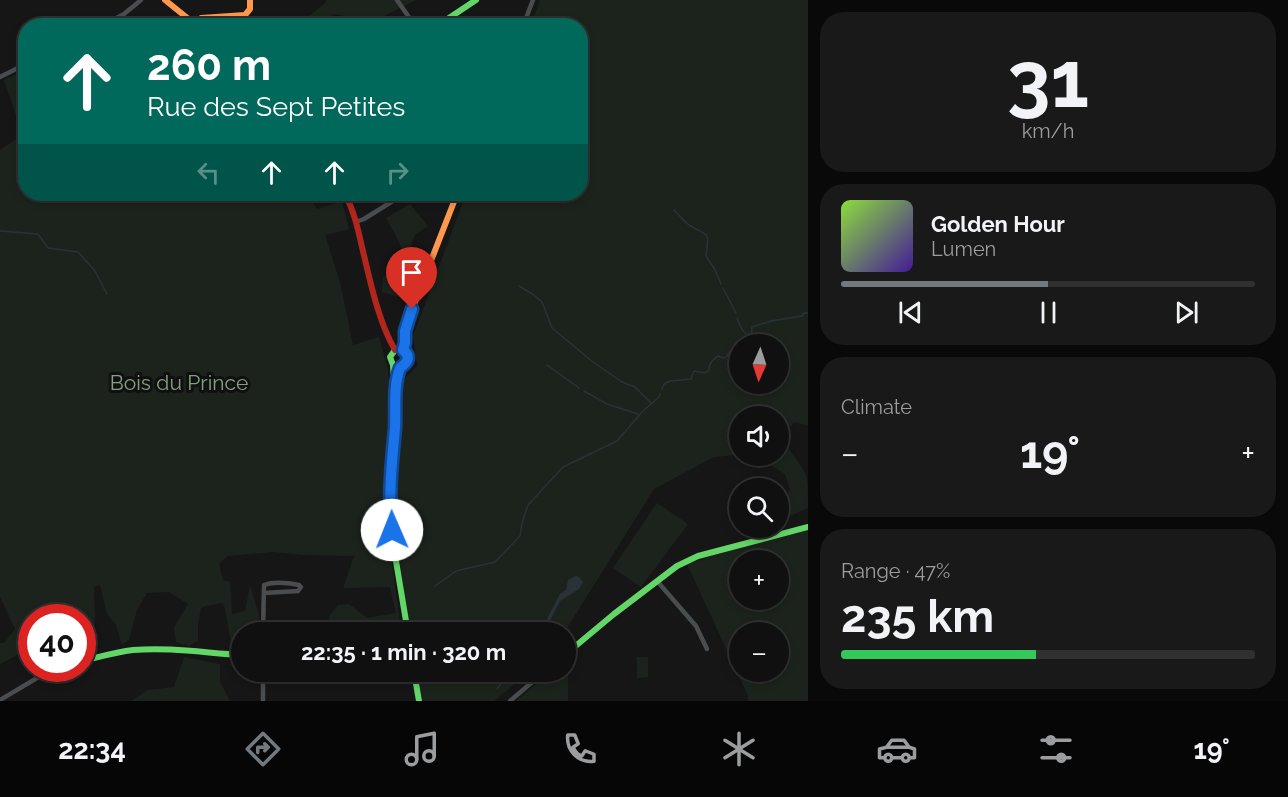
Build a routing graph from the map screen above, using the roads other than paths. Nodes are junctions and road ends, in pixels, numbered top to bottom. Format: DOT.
graph roads {
  1 [pos="141,0"];
  2 [pos="165,0"];
  3 [pos="249,0"];
  4 [pos="397,0"];
  5 [pos="476,0"];
  6 [pos="533,0"];
  7 [pos="117,18"];
  8 [pos="187,18"];
  9 [pos="201,18"];
  10 [pos="409,18"];
  11 [pos="449,18"];
  12 [pos="526,18"];
  13 [pos="18,68"];
  14 [pos="0,77"];
  15 [pos="349,201"];
  16 [pos="393,201"];
  17 [pos="454,201"];
  18 [pos="356,222"];
  19 [pos="394,350"];
  20 [pos="403,350"];
  21 [pos="393,365"];
  22 [pos="401,367"];
  23 [pos="393,440"];
  24 [pos="808,527"];
  25 [pos="657,581"];
  26 [pos="264,593"];
  27 [pos="263,622"];
  28 [pos="406,622"];
  29 [pos="576,646"];
  30 [pos="707,649"];
  31 [pos="231,654"];
  32 [pos="96,657"];
  33 [pos="30,682"];
  34 [pos="262,682"];
  35 [pos="416,682"];
  36 [pos="532,682"];
  37 [pos="0,700"];
  38 [pos="263,701"];
  39 [pos="419,701"];
  40 [pos="510,701"];
  1 -- 7 [label="street"];
  2 -- 8 [label="street"];
  3 -- 9 [label="street"];
  4 -- 10 [label="street"];
  5 -- 11 [label="street"];
  6 -- 12 [label="street"];
  13 -- 14 [label="street"];
  15 -- 18 [label="street"];
  16 -- 18 [label="street"];
  17 -- 20 [label="street"];
  18 -- 19 [label="street"];
  19 -- 20 [label="street"];
  19 -- 21 [label="street"];
  20 -- 22 [label="street"];
  21 -- 22 [label="street"];
  21 -- 23 [label="street"];
  22 -- 23 [label="street"];
  23 -- 28 [label="street"];
  24 -- 25 [label="street"];
  25 -- 29 [label="street"];
  25 -- 30 [label="street"];
  26 -- 26 [label="street"];
  26 -- 27 [label="street"];
  31 -- 32 [label="street"];
  33 -- 37 [label="street"];
  34 -- 38 [label="street"];
  35 -- 39 [label="street"];
  36 -- 40 [label="street"];
}
